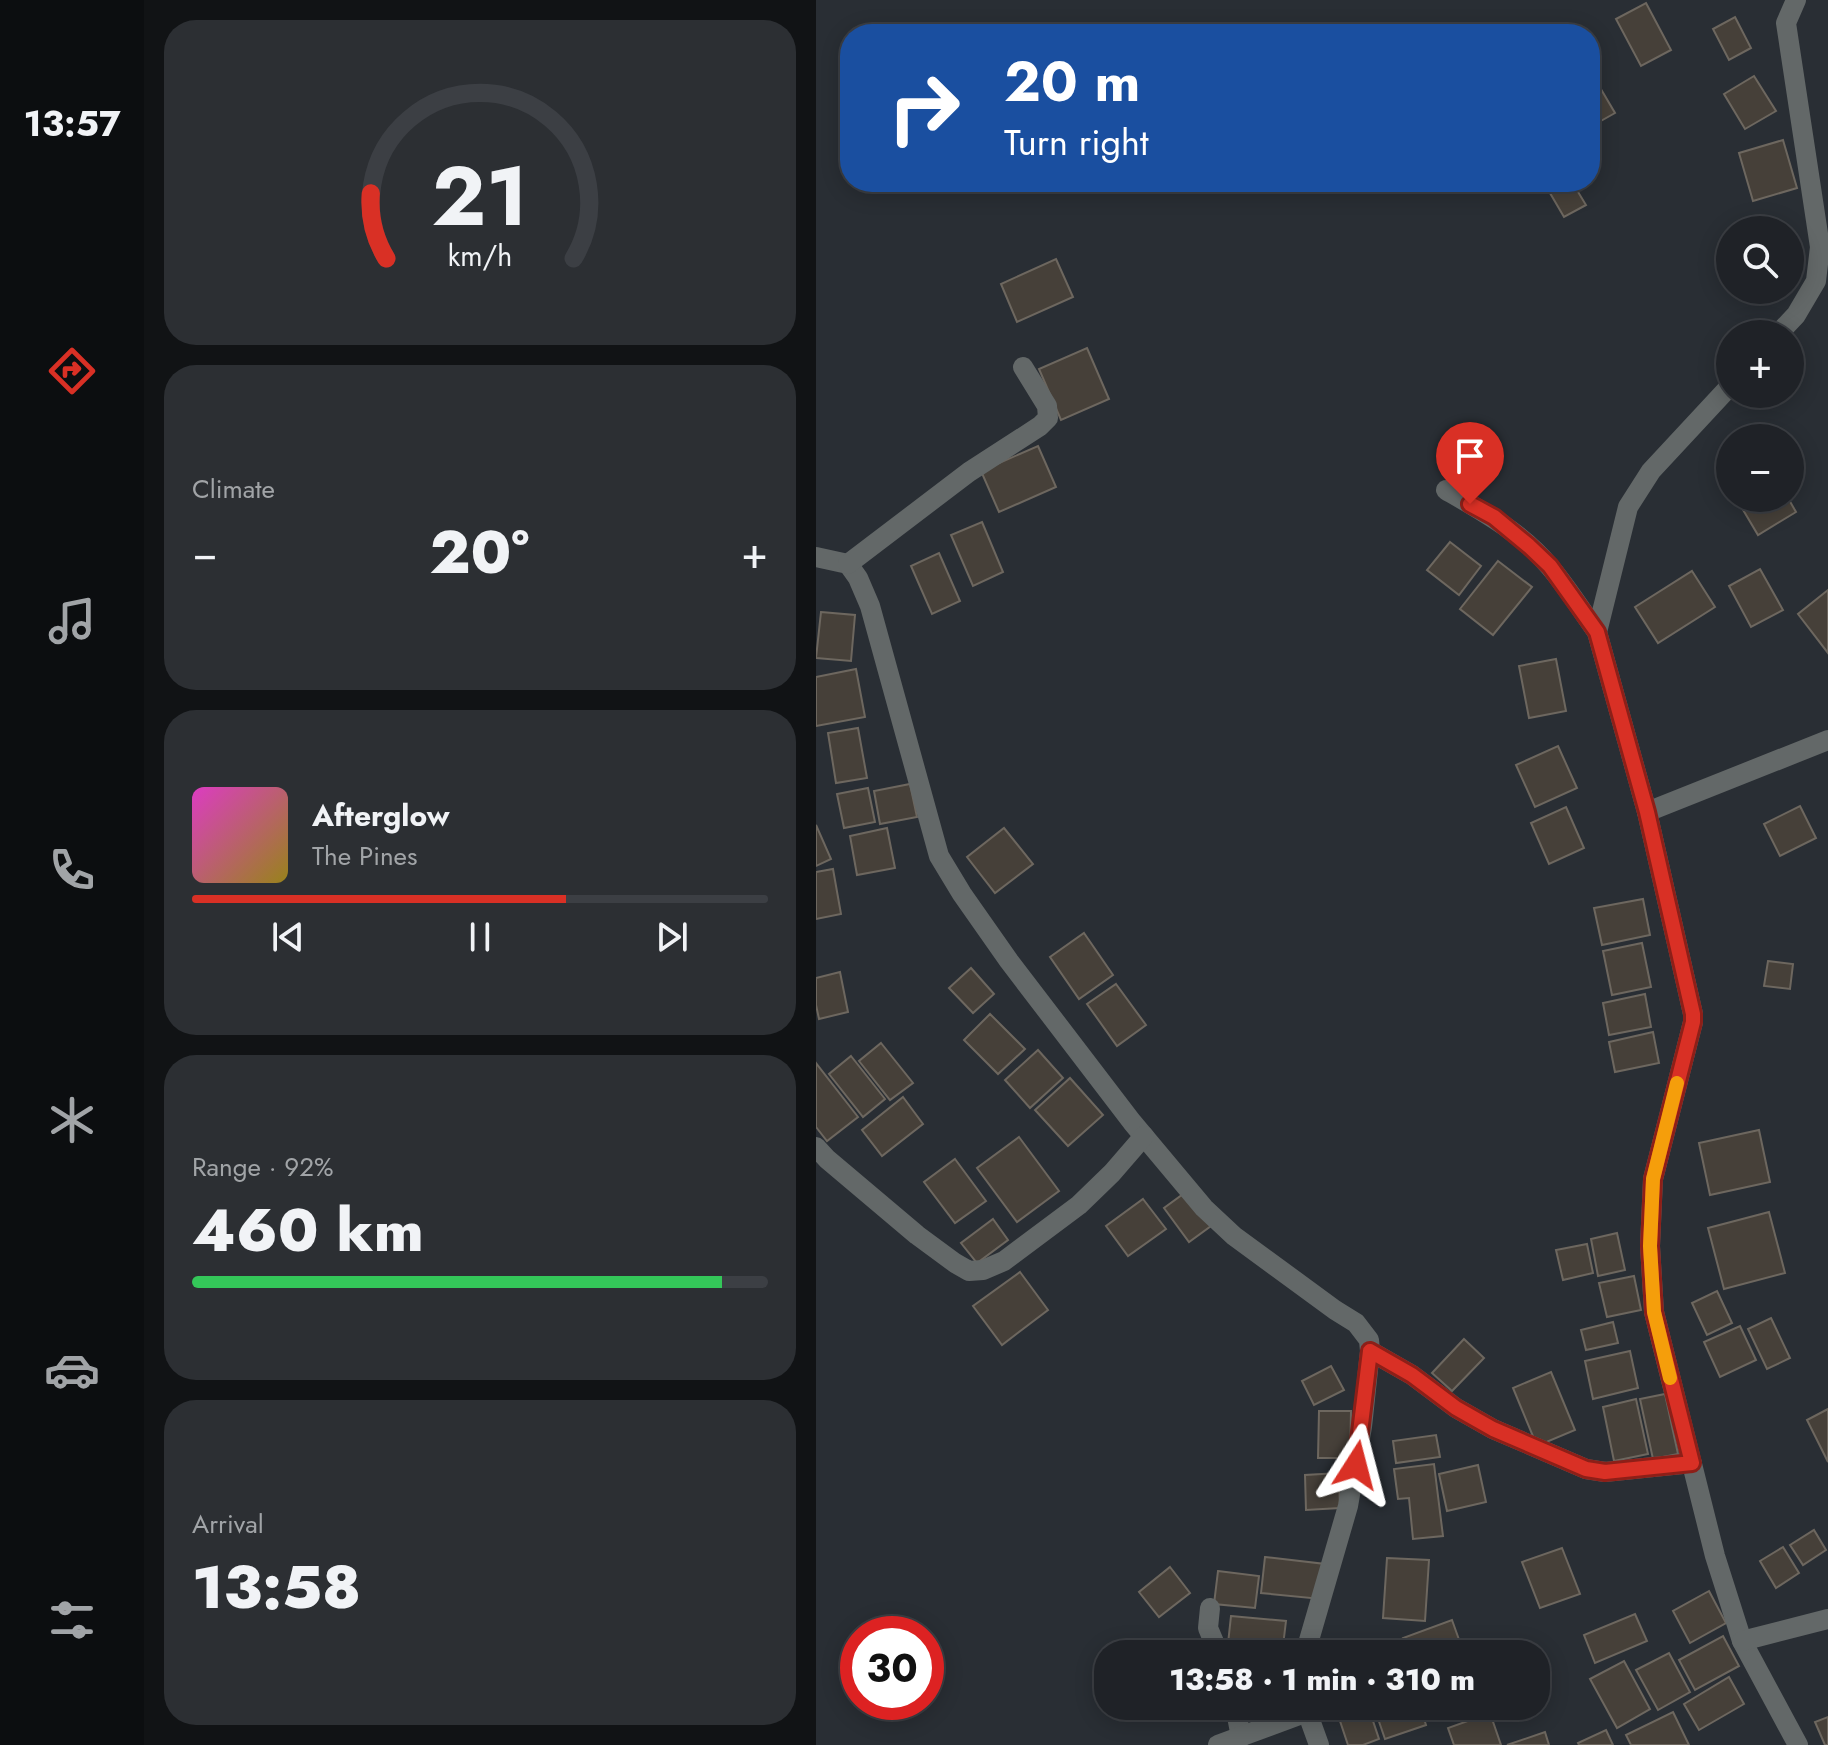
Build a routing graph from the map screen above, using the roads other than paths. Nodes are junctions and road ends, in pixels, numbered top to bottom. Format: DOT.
graph roads {
  1 [pos="1796,0"];
  2 [pos="1791,320"];
  3 [pos="1023,367"];
  4 [pos="1716,401"];
  5 [pos="1446,490"];
  6 [pos="816,557"];
  7 [pos="848,564"];
  8 [pos="1597,632"];
  9 [pos="1828,740"];
  10 [pos="1647,812"];
  11 [pos="1144,1136"];
  12 [pos="816,1147"];
  13 [pos="1370,1351"];
  14 [pos="1692,1463"];
  15 [pos="1210,1608"];
  16 [pos="1828,1619"];
  17 [pos="1213,1640"];
  18 [pos="1309,1640"];
  19 [pos="1742,1641"];
  20 [pos="1238,1720"];
  21 [pos="1280,1720"];
  22 [pos="1310,1720"];
  23 [pos="1241,1737"];
  24 [pos="1218,1745"];
  25 [pos="1319,1745"];
  26 [pos="1798,1745"];
  1 -- 2 [label="street"];
  3 -- 7 [label="street"];
  4 -- 8 [label="street"];
  5 -- 8 [label="street"];
  6 -- 7 [label="street"];
  7 -- 11 [label="street"];
  8 -- 10 [label="street"];
  9 -- 10 [label="street"];
  10 -- 14 [label="street"];
  11 -- 12 [label="street"];
  11 -- 13 [label="street"];
  13 -- 14 [label="street"];
  13 -- 18 [label="street"];
  14 -- 19 [label="street"];
  15 -- 17 [label="street"];
  16 -- 19 [label="street"];
  19 -- 26 [label="street"];
  20 -- 23 [label="street"];
  21 -- 23 [label="street"];
  22 -- 25 [label="street"];
  23 -- 24 [label="street"];
}
